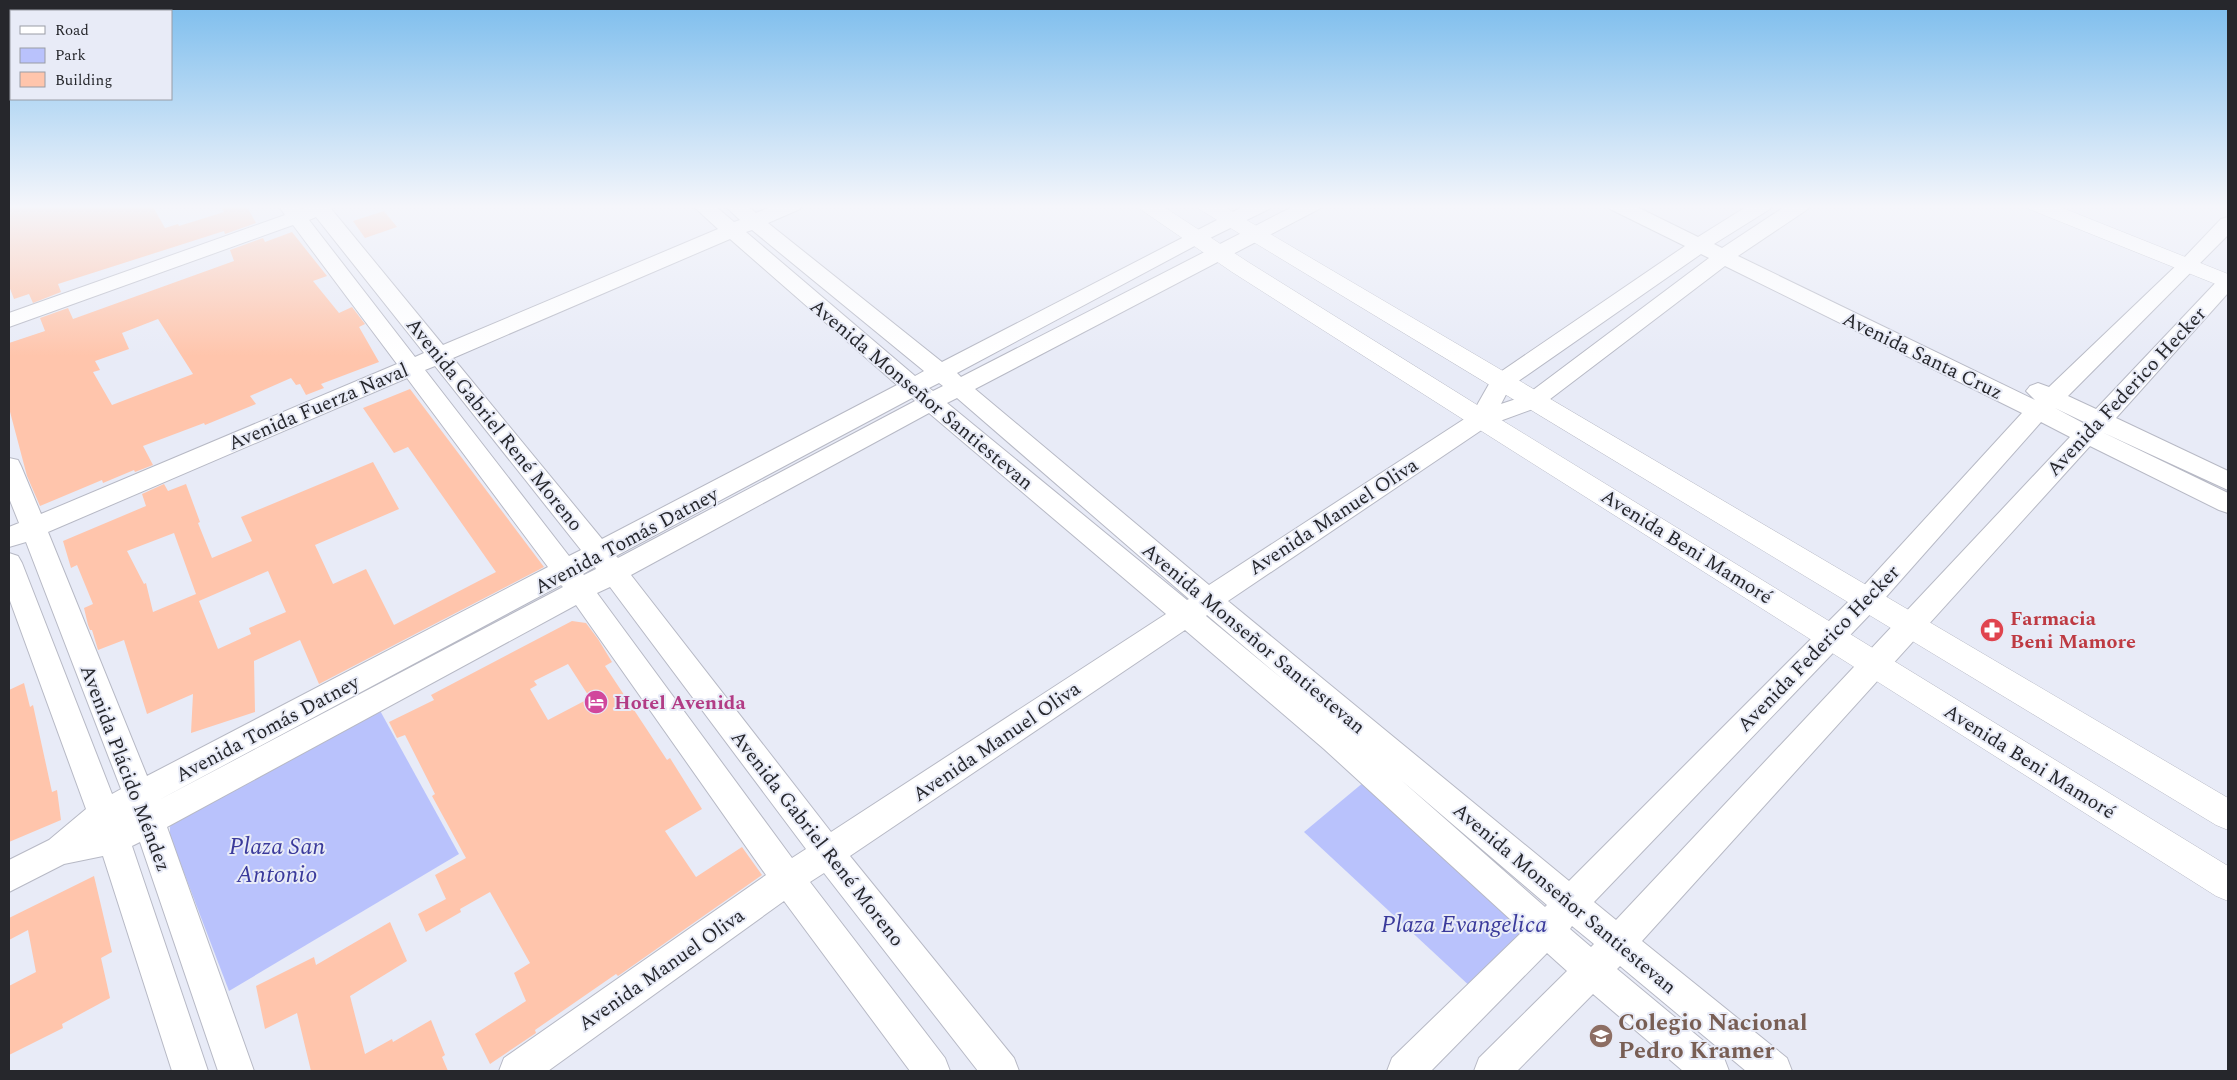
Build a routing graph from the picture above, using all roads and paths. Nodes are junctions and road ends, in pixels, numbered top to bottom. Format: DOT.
graph roads {
  1 [pos="165,255"];
  2 [pos="180,255"];
  3 [pos="337,255"];
  4 [pos="349,255"];
  5 [pos="659,255"];
  6 [pos="777,255"];
  7 [pos="786,255"];
  8 [pos="1188,255"];
  9 [pos="1224,255"];
  10 [pos="1289,255"];
  11 [pos="1686,255"];
  12 [pos="1727,255"];
  13 [pos="1735,255"];
  14 [pos="2183,255"];
  15 [pos="2185,255"];
  16 [pos="2196,255"];
  17 [pos="2193,259"];
  18 [pos="2228,264"];
  19 [pos="2228,281"];
  20 [pos="9,308"];
  21 [pos="9,320"];
  22 [pos="439,355"];
  23 [pos="411,367"];
  24 [pos="950,381"];
  25 [pos="1500,382"];
  26 [pos="923,395"];
  27 [pos="1533,401"];
  28 [pos="2045,404"];
  29 [pos="1481,419"];
  30 [pos="2092,427"];
  31 [pos="9,466"];
  32 [pos="2228,481"];
  33 [pos="2228,504"];
  34 [pos="21,533"];
  35 [pos="9,563"];
  36 [pos="607,563"];
  37 [pos="573,581"];
  38 [pos="1868,599"];
  39 [pos="1196,607"];
  40 [pos="1911,625"];
  41 [pos="1831,636"];
  42 [pos="1876,664"];
  43 [pos="143,808"];
  44 [pos="2228,816"];
  45 [pos="108,827"];
  46 [pos="828,853"];
  47 [pos="9,876"];
  48 [pos="788,878"];
  49 [pos="2228,886"];
  50 [pos="1570,903"];
  51 [pos="1548,929"];
  52 [pos="1617,942"];
  53 [pos="1592,971"];
  54 [pos="190,1071"];
  55 [pos="236,1071"];
  56 [pos="517,1071"];
  57 [pos="932,1071"];
  58 [pos="1002,1071"];
  59 [pos="1405,1071"];
  60 [pos="1492,1071"];
  61 [pos="1712,1071"];
  62 [pos="1774,1071"];
  1 -- 20 [label="street"];
  2 -- 21 [label="street"];
  3 -- 23 [label="street, Avenida Gabriel René Moreno"];
  4 -- 22 [label="street, Avenida Gabriel René Moreno"];
  5 -- 22 [label="street, Avenida Fuerza Naval"];
  6 -- 26 [label="street, Avenida Monseñor Santiestevan"];
  7 -- 24 [label="street, Avenida Monseñor Santiestevan"];
  8 -- 24 [label="street, Avenida Tomás Datney"];
  9 -- 29 [label="street, Avenida Beni Mamoré"];
  10 -- 25 [label="street"];
  11 -- 25 [label="street, Avenida Manuel Oliva"];
  12 -- 27 [label="street, Avenida Manuel Oliva"];
  13 -- 28 [label="street, Avenida Santa Cruz"];
  14 -- 17 [label="street"];
  15 -- 17 [label="street"];
  16 -- 17 [label="street, Avenida Federico Hecker"];
  17 -- 18 [label="street"];
  17 -- 19 [label="street"];
  17 -- 28 [label="street, Avenida Federico Hecker"];
  19 -- 30 [label="street, Avenida Federico Hecker"];
  22 -- 23 [label="street, Avenida Fuerza Naval"];
  22 -- 36 [label="street, Avenida Gabriel René Moreno"];
  23 -- 34 [label="street, Avenida Fuerza Naval"];
  23 -- 37 [label="street, Avenida Gabriel René Moreno"];
  24 -- 26 [label="street, Avenida Tomás Datney"];
  24 -- 39 [label="street, Avenida Monseñor Santiestevan"];
  25 -- 27 [label="street"];
  25 -- 29 [label="street, Avenida Manuel Oliva"];
  26 -- 36 [label="street, Avenida Tomás Datney"];
  26 -- 39 [label="street, Avenida Monseñor Santiestevan"];
  27 -- 29 [label="street, Avenida Manuel Oliva"];
  27 -- 38 [label="street"];
  28 -- 30 [label="street, Avenida Santa Cruz"];
  28 -- 38 [label="street, Avenida Federico Hecker"];
  29 -- 39 [label="street, Avenida Manuel Oliva"];
  29 -- 41 [label="street, Avenida Beni Mamoré"];
  30 -- 32 [label="street, Avenida Santa Cruz"];
  30 -- 33 [label="street, Avenida Santa Cruz"];
  30 -- 40 [label="street, Avenida Federico Hecker"];
  31 -- 34 [label="street, Avenida Plácido Méndez"];
  34 -- 43 [label="street, Avenida Plácido Méndez"];
  35 -- 45 [label="street, Avenida Plácido Méndez"];
  36 -- 37 [label="street, Avenida Tomás Datney"];
  36 -- 46 [label="street, Avenida Gabriel René Moreno"];
  37 -- 43 [label="street, Avenida Tomás Datney"];
  37 -- 48 [label="street, Avenida Gabriel René Moreno"];
  38 -- 40 [label="street"];
  38 -- 41 [label="street, Avenida Federico Hecker"];
  39 -- 46 [label="street, Avenida Manuel Oliva"];
  39 -- 50 [label="street, Avenida Monseñor Santiestevan"];
  39 -- 51 [label="street, Avenida Monseñor Santiestevan"];
  40 -- 42 [label="street, Avenida Federico Hecker"];
  40 -- 44 [label="street"];
  41 -- 42 [label="street, Avenida Beni Mamoré"];
  41 -- 50 [label="street, Avenida Federico Hecker"];
  42 -- 49 [label="street, Avenida Beni Mamoré"];
  42 -- 52 [label="street, Avenida Federico Hecker"];
  43 -- 45 [label="street, Avenida Tomás Datney"];
  43 -- 55 [label="street, Avenida Plácido Méndez"];
  45 -- 47 [label="street, Avenida Tomás Datney"];
  45 -- 54 [label="street, Avenida Plácido Méndez"];
  46 -- 48 [label="street, Avenida Manuel Oliva"];
  46 -- 58 [label="street, Avenida Gabriel René Moreno"];
  48 -- 56 [label="street, Avenida Manuel Oliva"];
  48 -- 57 [label="street, Avenida Gabriel René Moreno"];
  50 -- 51 [label="street, Avenida Federico Hecker"];
  50 -- 52 [label="street, Avenida Monseñor Santiestevan"];
  51 -- 53 [label="street, Avenida Monseñor Santiestevan"];
  51 -- 59 [label="street, Avenida Federico Hecker"];
  52 -- 53 [label="street, Avenida Federico Hecker"];
  52 -- 62 [label="street, Avenida Monseñor Santiestevan"];
  53 -- 60 [label="street, Avenida Federico Hecker"];
  53 -- 61 [label="street, Avenida Monseñor Santiestevan"];
}
